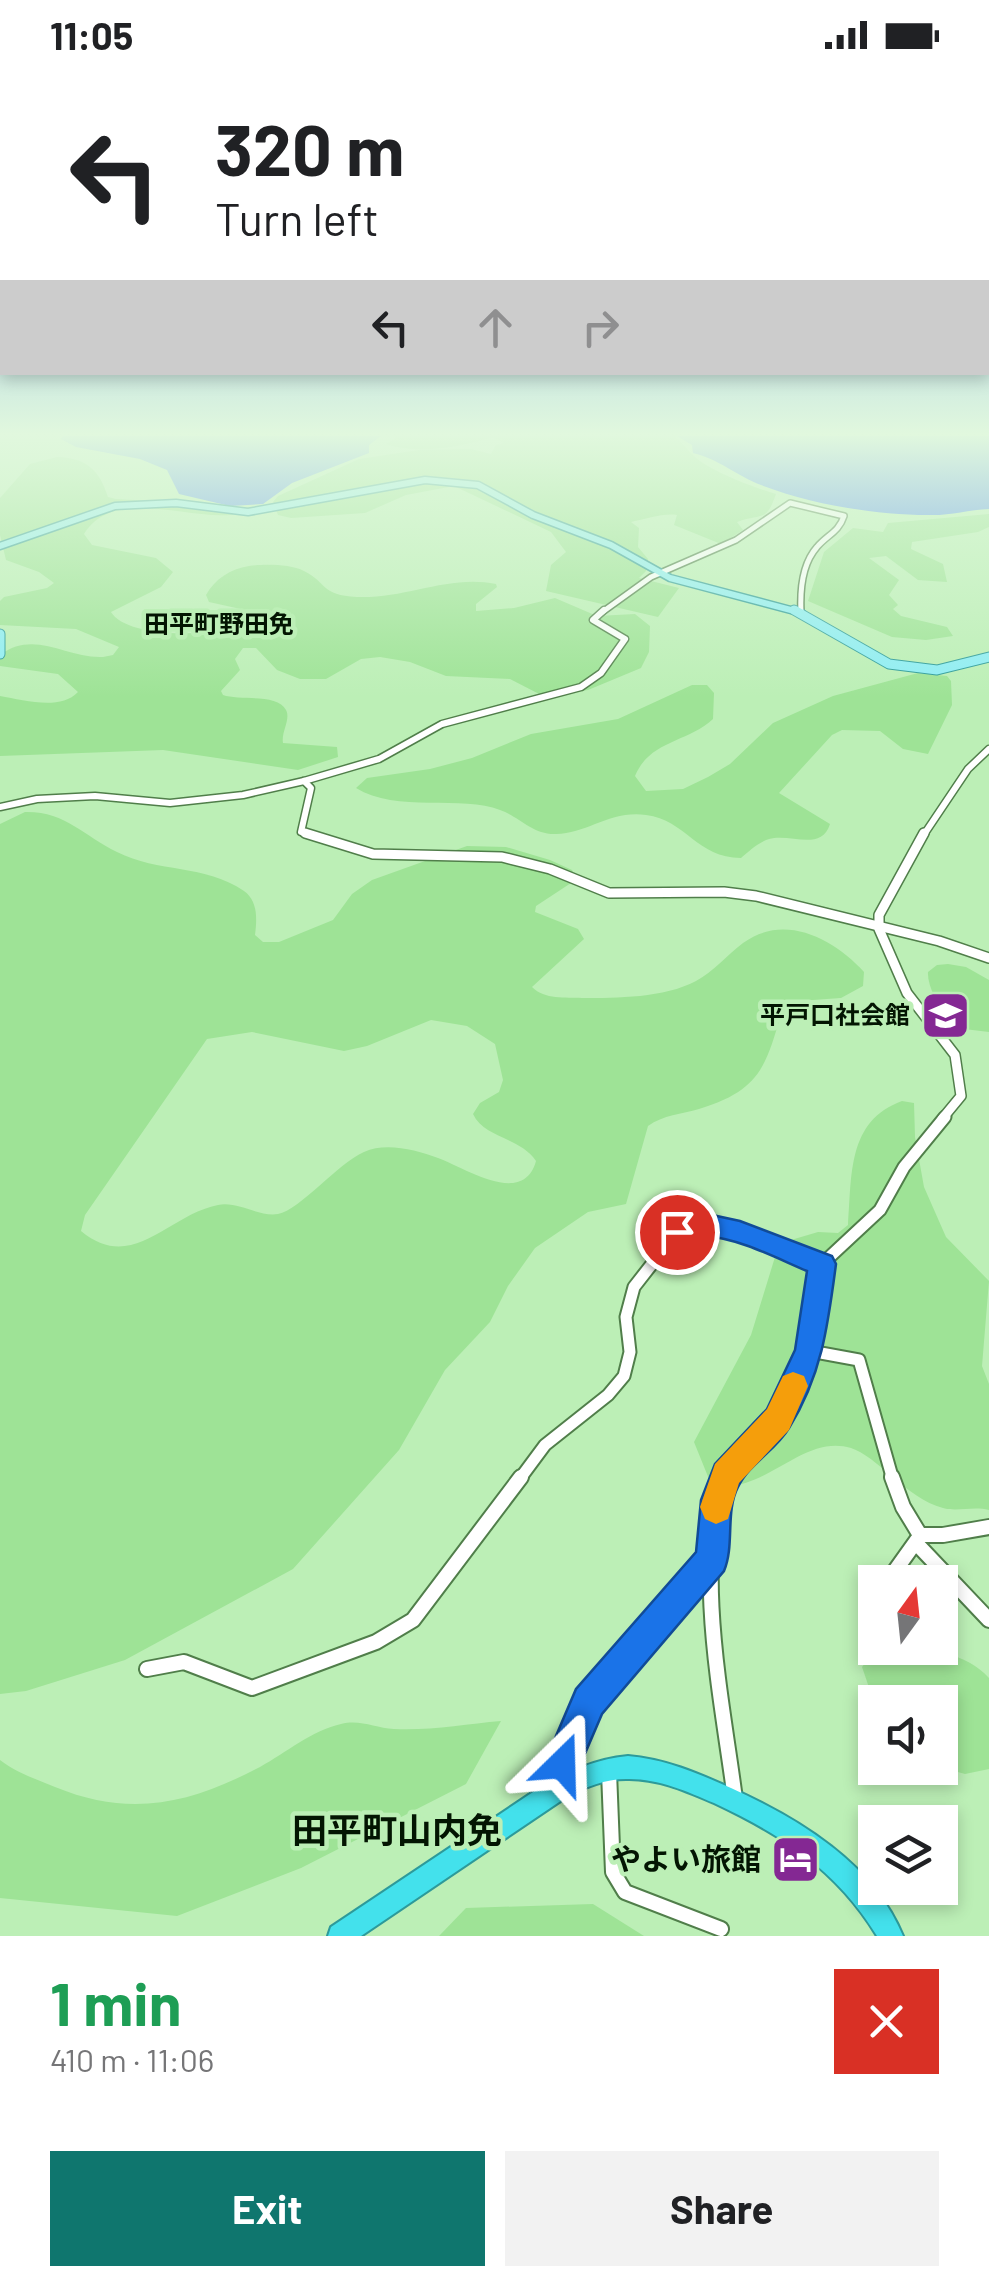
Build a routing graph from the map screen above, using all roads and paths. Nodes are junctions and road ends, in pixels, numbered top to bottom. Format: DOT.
graph roads {
  1 [pos="66,523"];
  2 [pos="552,523"];
  3 [pos="761,523"];
  4 [pos="841,523"];
  5 [pos="0,546"];
  6 [pos="660,573"];
  7 [pos="801,612"];
  8 [pos="0,634"];
  9 [pos="0,654"];
  10 [pos="989,657"];
  11 [pos="989,749"];
  12 [pos="304,781"];
  13 [pos="0,807"];
  14 [pos="879,929"];
  15 [pos="989,958"];
  16 [pos="822,1264"];
  17 [pos="810,1350"];
  18 [pos="989,1527"];
  19 [pos="918,1538"];
  20 [pos="712,1559"];
  21 [pos="899,1565"];
  22 [pos="989,1620"];
  23 [pos="147,1669"];
  24 [pos="609,1769"];
  25 [pos="553,1792"];
  26 [pos="735,1802"];
  27 [pos="721,1928"];
  28 [pos="340,1936"];
  29 [pos="891,1936"];
  1 -- 5 [label="main road"];
  2 -- 6 [label="main road"];
  3 -- 6 [label="street"];
  4 -- 7 [label="street"];
  6 -- 7 [label="main road"];
  6 -- 12 [label="street"];
  7 -- 10 [label="main road"];
  8 -- 9 [label="main road"];
  11 -- 14 [label="street"];
  12 -- 13 [label="street"];
  12 -- 14 [label="street"];
  14 -- 15 [label="street"];
  14 -- 16 [label="street"];
  16 -- 17 [label="street"];
  16 -- 23 [label="street"];
  17 -- 19 [label="street"];
  17 -- 20 [label="street"];
  18 -- 19 [label="street"];
  19 -- 21 [label="street"];
  19 -- 22 [label="street"];
  20 -- 25 [label="street"];
  20 -- 26 [label="street"];
  24 -- 25 [label="highway"];
  24 -- 26 [label="highway"];
  24 -- 27 [label="street"];
  25 -- 28 [label="highway"];
  26 -- 29 [label="highway"];
}
